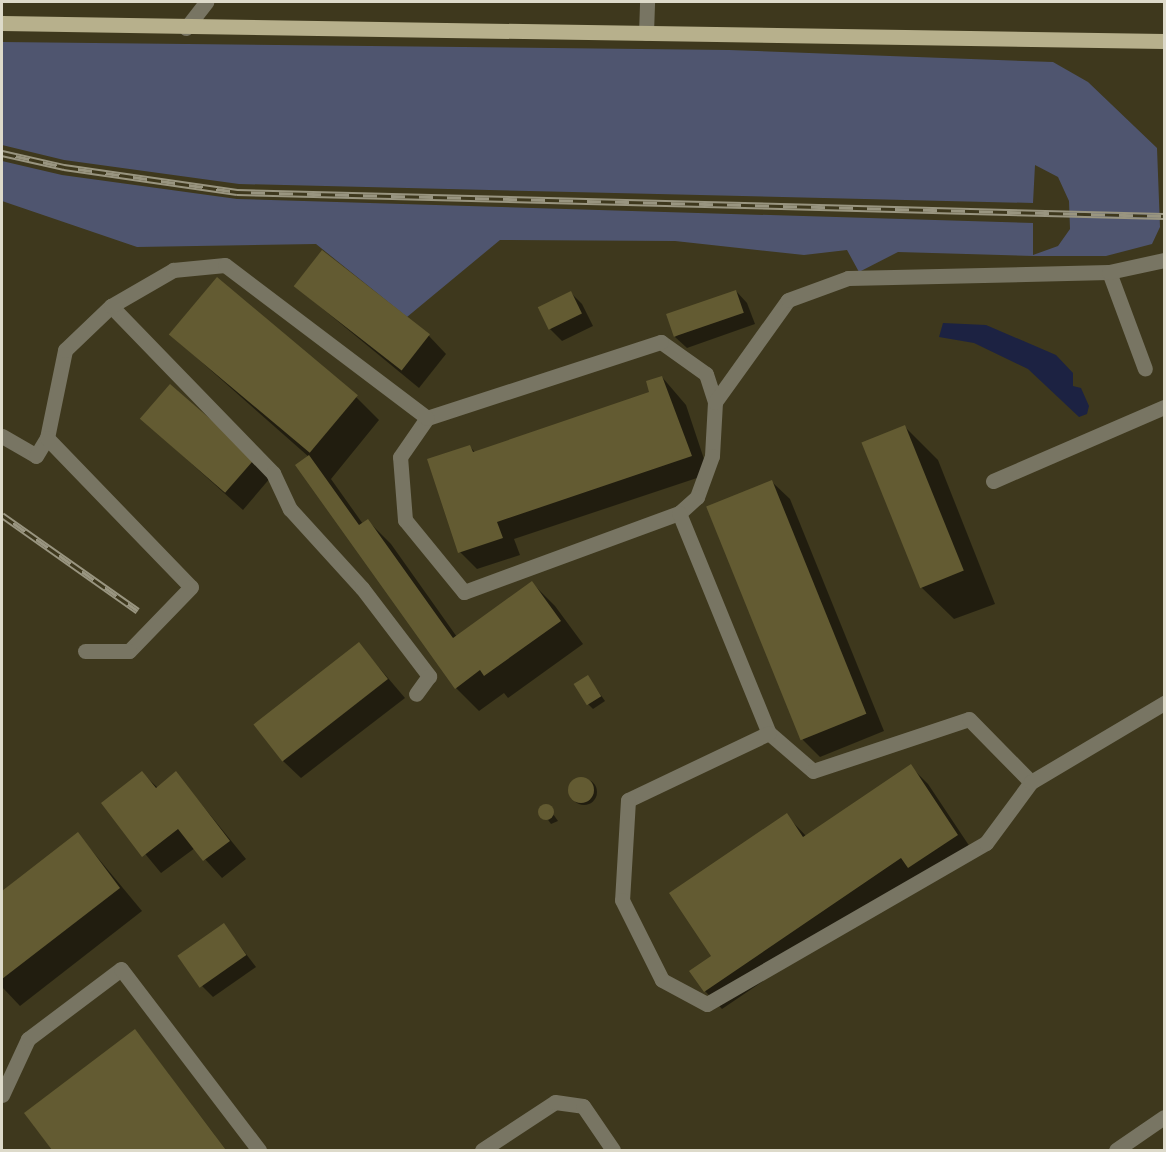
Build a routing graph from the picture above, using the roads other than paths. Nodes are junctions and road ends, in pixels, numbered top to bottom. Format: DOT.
graph roads {
  1 [pos="206,2"];
  2 [pos="646,2"];
  3 [pos="2,23"];
  4 [pos="186,28"];
  5 [pos="646,33"];
  6 [pos="1164,41"];
  7 [pos="1164,260"];
  8 [pos="1109,272"];
  9 [pos="111,306"];
  10 [pos="1145,369"];
  11 [pos="716,402"];
  12 [pos="1164,407"];
  13 [pos="427,418"];
  14 [pos="2,436"];
  15 [pos="47,438"];
  16 [pos="993,481"];
  17 [pos="679,513"];
  18 [pos="85,651"];
  19 [pos="416,694"];
  20 [pos="1164,703"];
  21 [pos="769,733"];
  22 [pos="1031,783"];
  23 [pos="2,1095"];
  24 [pos="1164,1117"];
  25 [pos="259,1150"];
  26 [pos="482,1150"];
  27 [pos="613,1150"];
  28 [pos="1116,1150"];
  1 -- 4 [label="street"];
  2 -- 5 [label="street"];
  3 -- 4 [label="main road"];
  4 -- 5 [label="main road"];
  5 -- 6 [label="main road"];
  7 -- 8 [label="street"];
  8 -- 10 [label="street"];
  8 -- 11 [label="street"];
  9 -- 13 [label="street"];
  9 -- 15 [label="street"];
  9 -- 19 [label="street"];
  11 -- 13 [label="street"];
  11 -- 17 [label="street"];
  12 -- 16 [label="street"];
  13 -- 17 [label="street"];
  14 -- 15 [label="street"];
  15 -- 18 [label="street"];
  17 -- 21 [label="street"];
  20 -- 22 [label="street"];
  21 -- 22 [label="street"];
  21 -- 22 [label="street"];
  23 -- 25 [label="street"];
  24 -- 28 [label="street"];
  26 -- 27 [label="street"];
}
